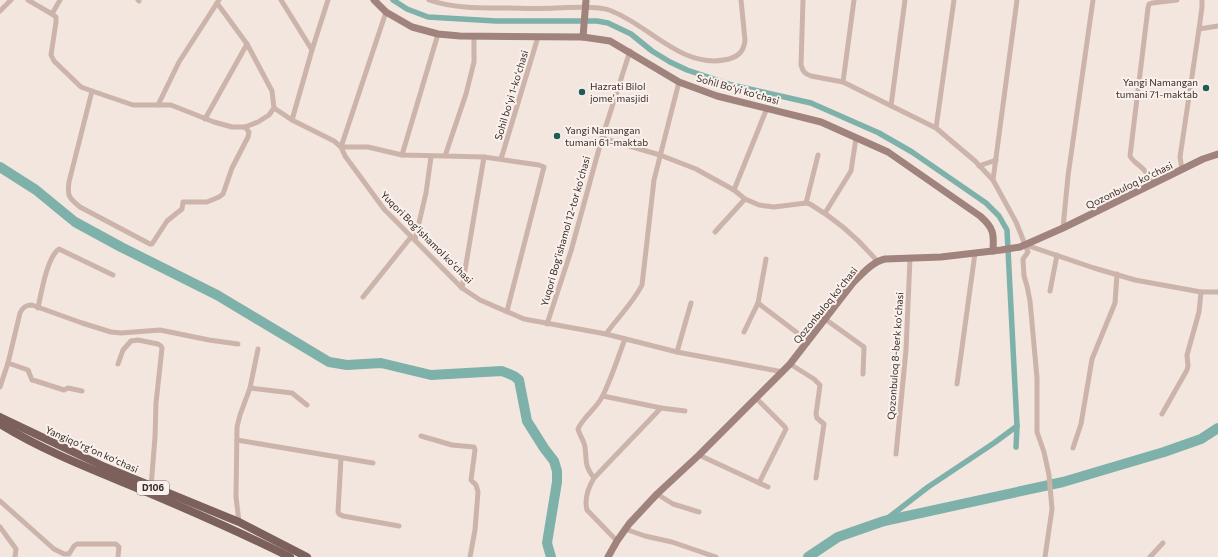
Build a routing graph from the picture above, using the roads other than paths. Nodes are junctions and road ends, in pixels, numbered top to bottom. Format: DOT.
graph roads {
  1 [pos="11,0"];
  2 [pos="28,0"];
  3 [pos="60,0"];
  4 [pos="281,0"];
  5 [pos="328,0"];
  6 [pos="374,0"];
  7 [pos="428,0"];
  8 [pos="741,0"];
  9 [pos="803,0"];
  10 [pos="854,0"];
  11 [pos="905,0"];
  12 [pos="954,0"];
  13 [pos="1017,0"];
  14 [pos="1093,0"];
  15 [pos="1177,0"];
  16 [pos="1202,0"];
  17 [pos="218,2"];
  18 [pos="586,6"];
  19 [pos="0,11"];
  20 [pos="386,12"];
  21 [pos="52,14"];
  22 [pos="1218,26"];
  23 [pos="1199,29"];
  24 [pos="438,34"];
  25 [pos="584,35"];
  26 [pos="474,36"];
  27 [pos="538,37"];
  28 [pos="247,44"];
  29 [pos="312,50"];
  30 [pos="630,51"];
  31 [pos="679,82"];
  32 [pos="843,82"];
  33 [pos="92,91"];
  34 [pos="158,105"];
  35 [pos="890,106"];
  36 [pos="274,108"];
  37 [pos="767,108"];
  38 [pos="205,119"];
  39 [pos="292,120"];
  40 [pos="245,127"];
  41 [pos="936,128"];
  42 [pos="602,138"];
  43 [pos="856,138"];
  44 [pos="341,147"];
  45 [pos="1218,154"];
  46 [pos="402,155"];
  47 [pos="660,155"];
  48 [pos="818,155"];
  49 [pos="446,156"];
  50 [pos="431,157"];
  51 [pos="484,157"];
  52 [pos="502,159"];
  53 [pos="996,160"];
  54 [pos="979,166"];
  55 [pos="1182,170"];
  56 [pos="993,180"];
  57 [pos="1152,185"];
  58 [pos="734,190"];
  59 [pos="745,199"];
  60 [pos="806,203"];
  61 [pos="825,213"];
  62 [pos="1063,228"];
  63 [pos="715,232"];
  64 [pos="413,238"];
  65 [pos="1023,246"];
  66 [pos="997,251"];
  67 [pos="974,253"];
  68 [pos="1058,255"];
  69 [pos="766,259"];
  70 [pos="910,259"];
  71 [pos="877,261"];
  72 [pos="1117,274"];
  73 [pos="113,275"];
  74 [pos="462,288"];
  75 [pos="1050,291"];
  76 [pos="1201,292"];
  77 [pos="1218,292"];
  78 [pos="363,297"];
  79 [pos="691,303"];
  80 [pos="758,303"];
  81 [pos="38,308"];
  82 [pos="506,311"];
  83 [pos="825,319"];
  84 [pos="547,324"];
  85 [pos="744,332"];
  86 [pos="606,334"];
  87 [pos="625,339"];
  88 [pos="808,341"];
  89 [pos="238,344"];
  90 [pos="258,349"];
  91 [pos="677,352"];
  92 [pos="8,363"];
  93 [pos="118,364"];
  94 [pos="790,364"];
  95 [pos="783,372"];
  96 [pos="864,374"];
  97 [pos="957,384"];
  98 [pos="0,387"];
  99 [pos="250,388"];
  100 [pos="82,391"];
  101 [pos="603,396"];
  102 [pos="756,398"];
  103 [pos="307,405"];
  104 [pos="661,408"];
  105 [pos="685,411"];
  106 [pos="1162,414"];
  107 [pos="0,416"];
  108 [pos="0,424"];
  109 [pos="421,436"];
  110 [pos="237,440"];
  111 [pos="1072,448"];
  112 [pos="896,454"];
  113 [pos="699,455"];
  114 [pos="341,458"];
  115 [pos="373,464"];
  116 [pos="594,478"];
  117 [pos="816,478"];
  118 [pos="759,483"];
  119 [pos="151,487"];
  120 [pos="768,487"];
  121 [pos="657,494"];
  122 [pos="0,501"];
  123 [pos="699,512"];
  124 [pos="239,522"];
  125 [pos="399,526"];
  126 [pos="0,527"];
  127 [pos="625,529"];
  128 [pos="617,540"];
  129 [pos="1163,544"];
  130 [pos="285,556"];
  131 [pos="15,557"];
  132 [pos="118,557"];
  133 [pos="307,557"];
  134 [pos="470,557"];
  135 [pos="608,557"];
  136 [pos="716,557"];
  137 [pos="1045,557"];
  138 [pos="1150,557"];
  1 -- 19 [label="street"];
  2 -- 21 [label="street"];
  3 -- 21 [label="street"];
  4 -- 29 [label="street"];
  5 -- 29 [label="street"];
  6 -- 20 [label="main road, Sohil Boʻyi koʻchasi"];
  7 -- 18 [label="street"];
  8 -- 18 [label="street"];
  9 -- 32 [label="street"];
  10 -- 32 [label="street"];
  11 -- 35 [label="street"];
  12 -- 41 [label="street"];
  13 -- 53 [label="street"];
  14 -- 62 [label="street"];
  15 -- 57 [label="street"];
  16 -- 23 [label="street"];
  17 -- 28 [label="street"];
  17 -- 34 [label="street"];
  18 -- 25 [label="main road"];
  20 -- 24 [label="main road, Sohil Boʻyi koʻchasi"];
  20 -- 44 [label="street"];
  21 -- 33 [label="street"];
  22 -- 23 [label="street"];
  23 -- 55 [label="street"];
  24 -- 26 [label="main road, Sohil Boʻyi koʻchasi"];
  24 -- 46 [label="street"];
  25 -- 27 [label="main road, Sohil Boʻyi koʻchasi"];
  25 -- 30 [label="main road, Sohil Boʻyi koʻchasi"];
  26 -- 27 [label="main road, Sohil Boʻyi koʻchasi"];
  26 -- 49 [label="street"];
  27 -- 52 [label="street, Sohil boʻyi 1-koʻchasi"];
  28 -- 36 [label="street"];
  28 -- 38 [label="street"];
  29 -- 39 [label="street"];
  30 -- 31 [label="main road, Sohil Boʻyi koʻchasi"];
  30 -- 42 [label="street, Yuqori Bogʻishamol 12-tor koʻchasi"];
  31 -- 37 [label="main road, Sohil Boʻyi koʻchasi"];
  31 -- 47 [label="street"];
  32 -- 35 [label="street"];
  33 -- 34 [label="street"];
  33 -- 40 [label="street"];
  34 -- 38 [label="street"];
  35 -- 41 [label="street"];
  36 -- 39 [label="street, Yuqori Bogʻishamol koʻchasi"];
  36 -- 40 [label="street"];
  37 -- 43 [label="main road, Sohil Boʻyi koʻchasi"];
  37 -- 58 [label="street"];
  38 -- 40 [label="street"];
  39 -- 44 [label="street, Yuqori Bogʻishamol koʻchasi"];
  41 -- 54 [label="street"];
  42 -- 47 [label="street"];
  42 -- 84 [label="street, Yuqori Bogʻishamol 12-tor koʻchasi"];
  43 -- 61 [label="street"];
  43 -- 66 [label="main road, Sohil Boʻyi koʻchasi"];
  44 -- 46 [label="street"];
  44 -- 64 [label="street, Yuqori Bogʻishamol koʻchasi"];
  45 -- 55 [label="main road, Qozonbuloq koʻchasi"];
  46 -- 50 [label="street"];
  47 -- 58 [label="street"];
  47 -- 86 [label="street"];
  48 -- 60 [label="street"];
  49 -- 50 [label="street"];
  49 -- 51 [label="street"];
  50 -- 64 [label="street"];
  51 -- 52 [label="street"];
  51 -- 74 [label="street"];
  52 -- 82 [label="street"];
  53 -- 54 [label="street"];
  53 -- 56 [label="street"];
  54 -- 56 [label="street"];
  55 -- 57 [label="main road, Qozonbuloq koʻchasi"];
  56 -- 65 [label="street"];
  57 -- 62 [label="main road, Qozonbuloq koʻchasi"];
  58 -- 59 [label="street"];
  59 -- 60 [label="street"];
  59 -- 63 [label="street"];
  60 -- 61 [label="street"];
  61 -- 71 [label="street"];
  62 -- 65 [label="main road, Qozonbuloq koʻchasi"];
  64 -- 74 [label="street, Yuqori Bogʻishamol koʻchasi"];
  64 -- 78 [label="street"];
  65 -- 66 [label="main road, Qozonbuloq koʻchasi"];
  65 -- 68 [label="street"];
  65 -- 137 [label="street"];
  66 -- 67 [label="main road, Qozonbuloq koʻchasi"];
  67 -- 70 [label="main road, Qozonbuloq koʻchasi"];
  67 -- 97 [label="street"];
  68 -- 72 [label="street"];
  68 -- 75 [label="street"];
  69 -- 80 [label="street"];
  70 -- 71 [label="main road, Qozonbuloq koʻchasi"];
  70 -- 112 [label="street, Qozonbuloq 8-berk koʻchasi"];
  71 -- 83 [label="main road, Qozonbuloq koʻchasi"];
  72 -- 76 [label="street"];
  72 -- 111 [label="street"];
  73 -- 81 [label="street"];
  74 -- 82 [label="street, Yuqori Bogʻishamol koʻchasi"];
  76 -- 77 [label="street"];
  76 -- 106 [label="street"];
  79 -- 91 [label="street"];
  80 -- 85 [label="street"];
  80 -- 88 [label="street"];
  81 -- 89 [label="street"];
  81 -- 92 [label="street"];
  82 -- 84 [label="street, Yuqori Bogʻishamol koʻchasi"];
  83 -- 88 [label="main road, Qozonbuloq koʻchasi"];
  83 -- 96 [label="street"];
  84 -- 86 [label="street, Yuqori Bogʻishamol koʻchasi"];
  86 -- 87 [label="street, Yuqori Bogʻishamol koʻchasi"];
  87 -- 91 [label="street, Yuqori Bogʻishamol koʻchasi"];
  87 -- 101 [label="street"];
  88 -- 94 [label="main road, Qozonbuloq koʻchasi"];
  90 -- 99 [label="street"];
  91 -- 95 [label="street, Yuqori Bogʻishamol koʻchasi"];
  92 -- 98 [label="street"];
  92 -- 100 [label="street"];
  93 -- 119 [label="street"];
  94 -- 95 [label="main road, Qozonbuloq koʻchasi"];
  94 -- 117 [label="street"];
  95 -- 102 [label="main road, Qozonbuloq koʻchasi"];
  99 -- 103 [label="street"];
  99 -- 110 [label="street"];
  101 -- 104 [label="street"];
  101 -- 116 [label="street"];
  102 -- 113 [label="main road, Qozonbuloq koʻchasi"];
  102 -- 118 [label="street"];
  104 -- 105 [label="street"];
  104 -- 116 [label="street"];
  107 -- 119 [label="main road, Yangiqoʻrgʻon koʻchasi / D106"];
  108 -- 130 [label="main road, Yangiqoʻrgʻon koʻchasi / D106"];
  109 -- 134 [label="street"];
  110 -- 114 [label="street"];
  110 -- 124 [label="street"];
  113 -- 118 [label="street"];
  113 -- 121 [label="main road, Qozonbuloq koʻchasi"];
  114 -- 115 [label="street"];
  114 -- 125 [label="street"];
  116 -- 128 [label="street"];
  118 -- 120 [label="street"];
  119 -- 124 [label="main road, Yangiqoʻrgʻon koʻchasi / D106"];
  121 -- 123 [label="street"];
  121 -- 127 [label="main road, Qozonbuloq koʻchasi"];
  122 -- 132 [label="street"];
  124 -- 133 [label="main road, Yangiqoʻrgʻon koʻchasi / D106"];
  126 -- 131 [label="street"];
  127 -- 128 [label="main road, Qozonbuloq koʻchasi"];
  127 -- 136 [label="street"];
  128 -- 135 [label="main road, Qozonbuloq koʻchasi"];
  129 -- 138 [label="street"];
}
